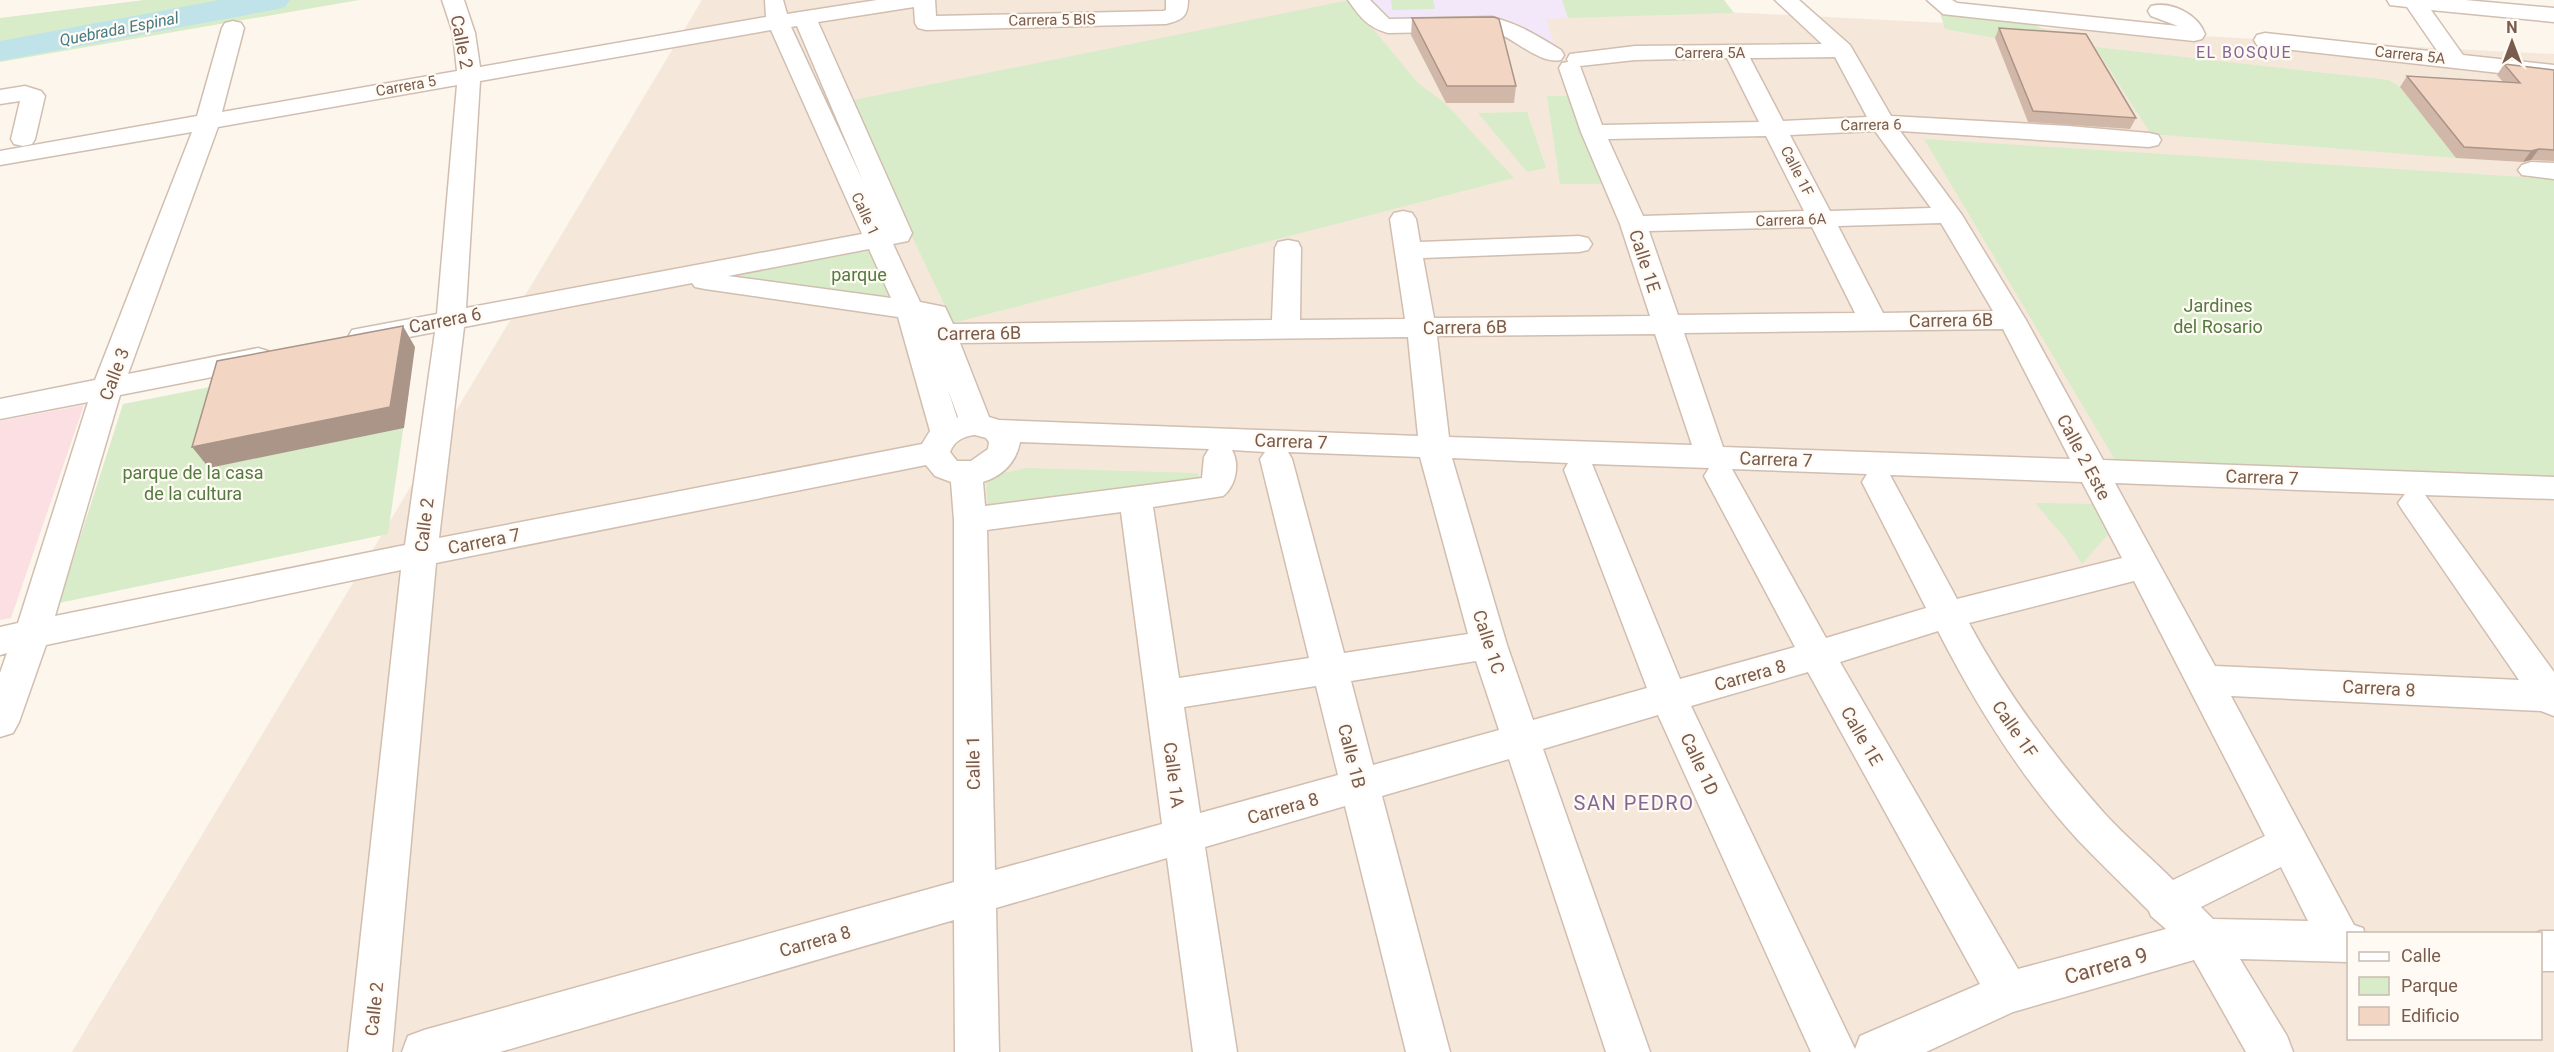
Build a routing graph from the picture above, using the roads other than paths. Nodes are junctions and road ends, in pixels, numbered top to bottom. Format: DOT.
graph roads {
  1 [pos="453,0"];
  2 [pos="918,0"];
  3 [pos="924,0"];
  4 [pos="1359,0"];
  5 [pos="1786,0"];
  6 [pos="2409,0"];
  7 [pos="1945,5"];
  8 [pos="1177,6"];
  9 [pos="776,11"];
  10 [pos="2160,14"];
  11 [pos="2554,15"];
  12 [pos="805,18"];
  13 [pos="232,28"];
  14 [pos="2192,35"];
  15 [pos="2265,40"];
  16 [pos="1842,50"];
  17 [pos="1737,53"];
  18 [pos="2455,60"];
  19 [pos="1567,61"];
  20 [pos="2554,72"];
  21 [pos="469,75"];
  22 [pos="0,97"];
  23 [pos="208,121"];
  24 [pos="1882,123"];
  25 [pos="1775,129"];
  26 [pos="1593,132"];
  27 [pos="23,139"];
  28 [pos="2149,140"];
  29 [pos="0,158"];
  30 [pos="1949,215"];
  31 [pos="1821,219"];
  32 [pos="1633,224"];
  33 [pos="888,237"];
  34 [pos="1579,244"];
  35 [pos="1288,248"];
  36 [pos="679,277"];
  37 [pos="451,318"];
  38 [pos="2012,320"];
  39 [pos="1873,321"];
  40 [pos="927,322"];
  41 [pos="1666,324"];
  42 [pos="1421,327"];
  43 [pos="1286,329"];
  44 [pos="337,342"];
  45 [pos="279,354"];
  46 [pos="107,389"];
  47 [pos="0,409"];
  48 [pos="993,434"];
  49 [pos="940,443"];
  50 [pos="1436,456"];
  51 [pos="1220,457"];
  52 [pos="1276,459"];
  53 [pos="1716,466"];
  54 [pos="1580,470"];
  55 [pos="966,474"];
  56 [pos="2097,481"];
  57 [pos="1878,482"];
  58 [pos="2554,488"];
  59 [pos="1135,498"];
  60 [pos="2414,503"];
  61 [pos="2554,508"];
  62 [pos="970,520"];
  63 [pos="420,554"];
  64 [pos="2141,566"];
  65 [pos="1947,615"];
  66 [pos="32,634"];
  67 [pos="0,641"];
  68 [pos="1489,645"];
  69 [pos="1817,656"];
  70 [pos="1330,669"];
  71 [pos="2204,680"];
  72 [pos="1164,695"];
  73 [pos="1669,698"];
  74 [pos="2553,698"];
  75 [pos="0,722"];
  76 [pos="1522,740"];
  77 [pos="1360,786"];
  78 [pos="1182,836"];
  79 [pos="2289,844"];
  80 [pos="974,896"];
  81 [pos="2166,903"];
  82 [pos="2204,938"];
  83 [pos="2345,942"];
  84 [pos="2008,993"];
  85 [pos="370,1052"];
  86 [pos="424,1052"];
  87 [pos="977,1052"];
  88 [pos="1215,1052"];
  89 [pos="1428,1052"];
  90 [pos="1628,1052"];
  91 [pos="1834,1052"];
  92 [pos="1876,1052"];
  93 [pos="2271,1052"];
  1 -- 21 [label="street, Calle 2"];
  2 -- 12 [label="street, Carrera 5"];
  3 -- 8 [label="street, Carrera 5 BIS"];
  4 -- 19 [label="street"];
  5 -- 16 [label="street, Calle 2 Este"];
  6 -- 11 [label="street"];
  6 -- 18 [label="street"];
  7 -- 10 [label="street"];
  9 -- 12 [label="street, Carrera 5"];
  9 -- 21 [label="street, Carrera 5"];
  9 -- 33 [label="street, Calle 1"];
  10 -- 14 [label="street"];
  12 -- 33 [label="street, Calle 1"];
  13 -- 23 [label="street, Calle 3"];
  15 -- 18 [label="street, Carrera 5A"];
  16 -- 17 [label="street, Carrera 5A"];
  16 -- 24 [label="street, Calle 2 Este"];
  17 -- 19 [label="street, Carrera 5A"];
  17 -- 25 [label="street, Calle 1F"];
  18 -- 20 [label="street, Carrera 5A"];
  19 -- 26 [label="street, Calle 1E"];
  21 -- 23 [label="street, Carrera 5"];
  21 -- 37 [label="street, Calle 2"];
  22 -- 27 [label="street"];
  23 -- 29 [label="street, Carrera 5"];
  23 -- 46 [label="street, Calle 3"];
  24 -- 25 [label="street, Carrera 6"];
  24 -- 28 [label="street, Carrera 6"];
  24 -- 30 [label="street, Calle 2 Este"];
  25 -- 26 [label="street, Carrera 6"];
  25 -- 31 [label="street, Calle 1F"];
  26 -- 32 [label="street, Calle 1E"];
  30 -- 31 [label="street, Carrera 6A"];
  30 -- 38 [label="street, Calle 2 Este"];
  31 -- 32 [label="street, Carrera 6A"];
  31 -- 39 [label="street, Calle 1F"];
  32 -- 41 [label="street, Calle 1E"];
  33 -- 36 [label="street, Carrera 6"];
  33 -- 40 [label="street, Calle 1"];
  34 -- 42 [label="street, Calle 1C"];
  35 -- 43 [label="street"];
  36 -- 37 [label="street, Carrera 6"];
  36 -- 40 [label="street, Carrera 6"];
  37 -- 44 [label="street, Carrera 6"];
  37 -- 63 [label="street, Calle 2"];
  38 -- 39 [label="street, Carrera 6B"];
  38 -- 56 [label="street, Calle 2 Este"];
  39 -- 41 [label="street, Carrera 6B"];
  40 -- 43 [label="street, Carrera 6B"];
  40 -- 48 [label="street, Calle 1"];
  40 -- 49 [label="street, Calle 1"];
  41 -- 42 [label="street, Carrera 6B"];
  41 -- 53 [label="street, Calle 1E"];
  42 -- 43 [label="street, Carrera 6B"];
  42 -- 50 [label="street, Calle 1C"];
  45 -- 46 [label="street"];
  46 -- 47 [label="street"];
  46 -- 66 [label="street, Calle 3"];
  48 -- 49 [label="street"];
  48 -- 50 [label="street, Carrera 7"];
  48 -- 51 [label="street, Carrera 7"];
  48 -- 55 [label="street"];
  49 -- 55 [label="street"];
  49 -- 63 [label="street, Carrera 7"];
  50 -- 52 [label="street, Carrera 7"];
  50 -- 53 [label="street, Carrera 7"];
  50 -- 54 [label="street, Carrera 7"];
  50 -- 68 [label="street, Calle 1C"];
  51 -- 52 [label="street, Carrera 7"];
  51 -- 59 [label="street"];
  52 -- 70 [label="street, Calle 1B"];
  53 -- 54 [label="street, Carrera 7"];
  53 -- 56 [label="street, Carrera 7"];
  53 -- 57 [label="street, Carrera 7"];
  53 -- 69 [label="street, Calle 1E"];
  54 -- 73 [label="street, Calle 1D"];
  55 -- 62 [label="street, Calle 1"];
  56 -- 57 [label="street, Carrera 7"];
  56 -- 58 [label="street, Carrera 7"];
  56 -- 60 [label="street, Carrera 7"];
  56 -- 64 [label="street, Calle 2 Este"];
  57 -- 65 [label="street, Calle 1F"];
  59 -- 62 [label="street"];
  59 -- 72 [label="street, Calle 1A"];
  60 -- 61 [label="street, Carrera 7"];
  60 -- 74 [label="street"];
  62 -- 80 [label="street, Calle 1"];
  63 -- 66 [label="street, Carrera 7"];
  63 -- 85 [label="street, Calle 2"];
  64 -- 65 [label="street, Carrera 8"];
  64 -- 71 [label="street, Calle 2 Este"];
  65 -- 69 [label="street, Carrera 8"];
  65 -- 81 [label="street, Calle 1F"];
  66 -- 67 [label="street, Carrera 7"];
  66 -- 75 [label="street, Calle 3"];
  68 -- 70 [label="street"];
  68 -- 76 [label="street, Calle 1C"];
  69 -- 73 [label="street, Carrera 8"];
  69 -- 84 [label="street, Calle 1E"];
  70 -- 72 [label="street"];
  70 -- 77 [label="street, Calle 1B"];
  71 -- 74 [label="street, Carrera 8"];
  71 -- 79 [label="street, Calle 2 Este"];
  72 -- 78 [label="street, Calle 1A"];
  73 -- 76 [label="street, Carrera 8"];
  73 -- 91 [label="street, Calle 1D"];
  76 -- 77 [label="street, Carrera 8"];
  76 -- 90 [label="street, Calle 1C"];
  77 -- 78 [label="street, Carrera 8"];
  77 -- 89 [label="street, Calle 1B"];
  78 -- 80 [label="street, Carrera 8"];
  78 -- 88 [label="street, Calle 1A"];
  79 -- 81 [label="street"];
  79 -- 83 [label="street, Calle 2 Este"];
  80 -- 86 [label="street, Carrera 8"];
  80 -- 87 [label="street, Calle 1"];
  81 -- 82 [label="street, Calle 1F"];
  82 -- 83 [label="street, Carrera 9"];
  82 -- 84 [label="street, Carrera 9"];
  82 -- 93 [label="street"];
  84 -- 92 [label="street, Carrera 9"];
}
